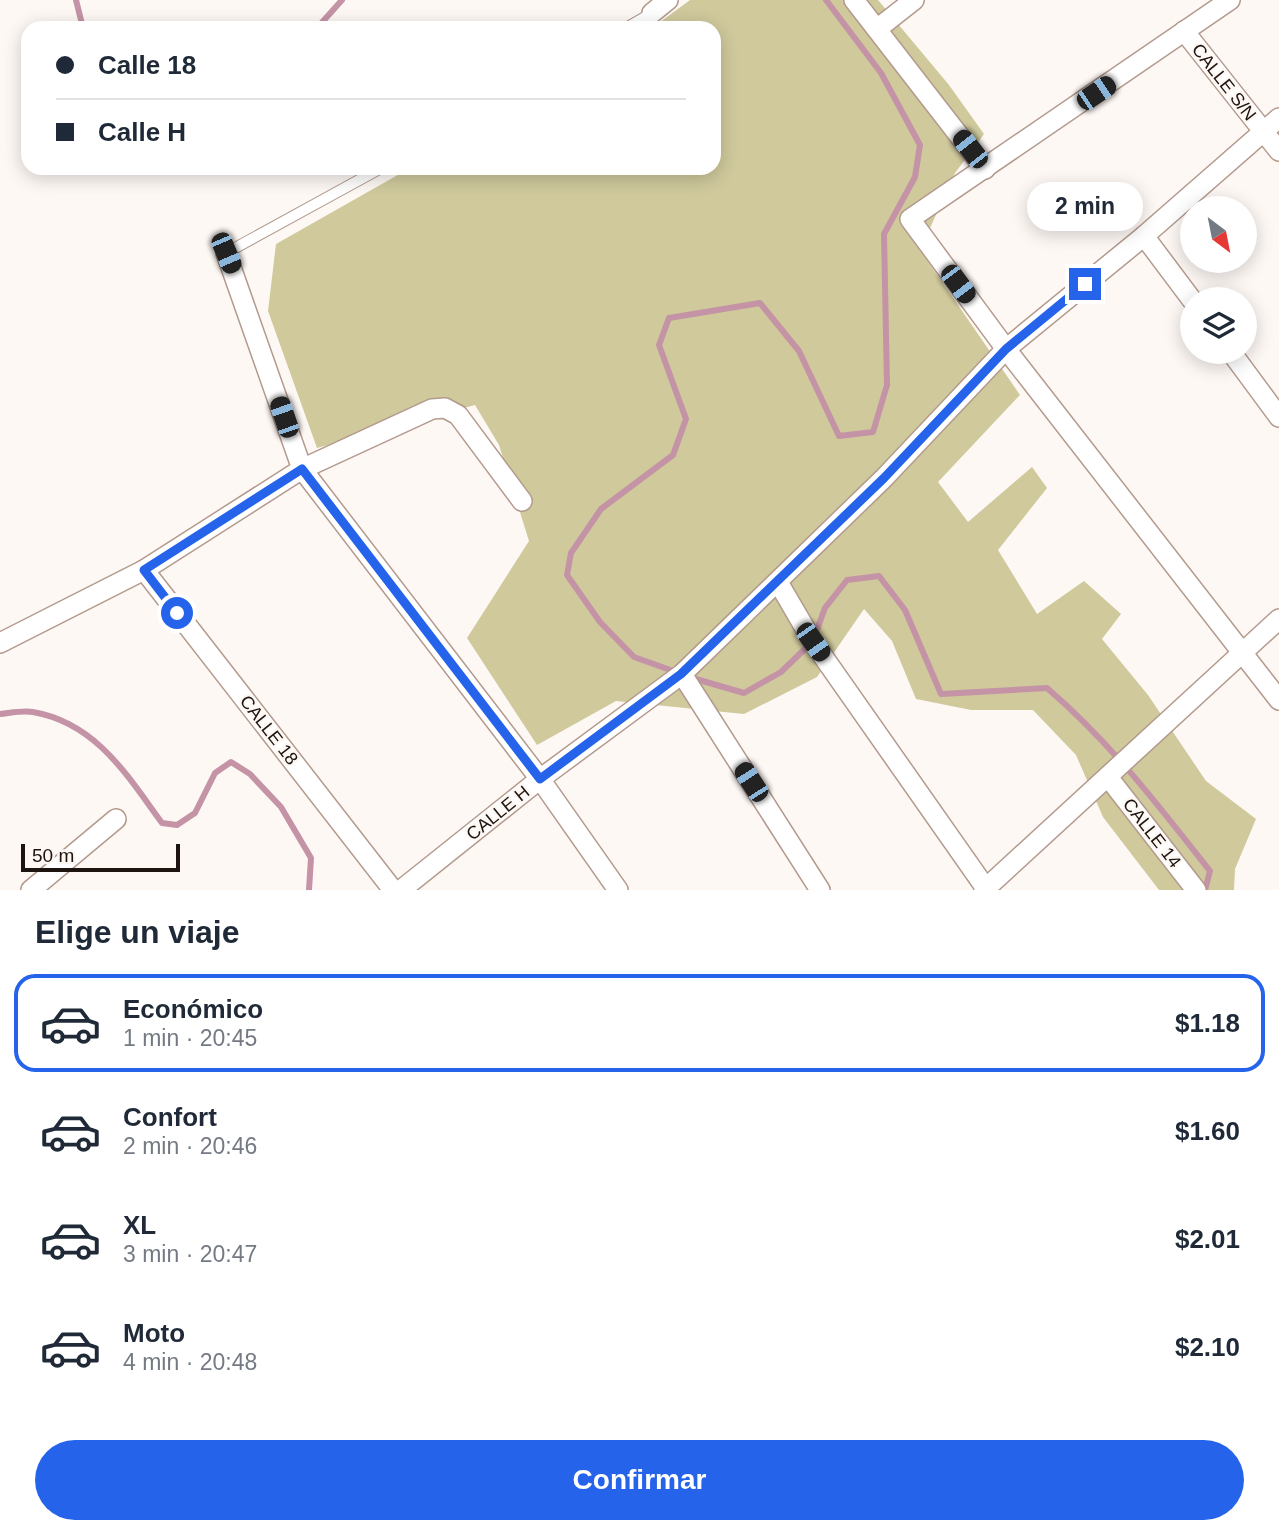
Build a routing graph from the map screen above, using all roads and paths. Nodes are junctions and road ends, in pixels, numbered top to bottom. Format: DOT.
graph roads {
  1 [pos="668,0"];
  2 [pos="853,0"];
  3 [pos="914,0"];
  4 [pos="1230,0"];
  5 [pos="652,13"];
  6 [pos="638,21"];
  7 [pos="877,29"];
  8 [pos="1184,32"];
  9 [pos="1279,118"];
  10 [pos="1264,132"];
  11 [pos="1279,151"];
  12 [pos="985,169"];
  13 [pos="368,175"];
  14 [pos="1144,236"];
  15 [pos="226,253"];
  16 [pos="1182,287"];
  17 [pos="1006,349"];
  18 [pos="1240,364"];
  19 [pos="1279,416"];
  20 [pos="302,469"];
  21 [pos="522,501"];
  22 [pos="144,570"];
  23 [pos="778,582"];
  24 [pos="1279,619"];
  25 [pos="0,643"];
  26 [pos="1242,655"];
  27 [pos="681,674"];
  28 [pos="1279,700"];
  29 [pos="1108,777"];
  30 [pos="540,779"];
  31 [pos="116,819"];
  32 [pos="986,889"];
  33 [pos="31,890"];
  34 [pos="394,890"];
  35 [pos="401,890"];
  36 [pos="618,890"];
  37 [pos="820,890"];
  38 [pos="1196,890"];
  1 -- 5 [label="street"];
  2 -- 7 [label="street"];
  3 -- 7 [label="street"];
  4 -- 8 [label="street"];
  5 -- 6 [label="lane"];
  7 -- 12 [label="street"];
  8 -- 10 [label="street, CALLE S/N"];
  8 -- 12 [label="street"];
  9 -- 10 [label="street, CALLE H"];
  10 -- 11 [label="street, CALLE S/N"];
  10 -- 14 [label="street, CALLE H"];
  12 -- 17 [label="street"];
  13 -- 15 [label="lane"];
  14 -- 16 [label="street"];
  14 -- 17 [label="street, CALLE H"];
  15 -- 20 [label="street"];
  17 -- 23 [label="street, CALLE H"];
  17 -- 26 [label="street"];
  18 -- 19 [label="street"];
  20 -- 21 [label="street"];
  20 -- 22 [label="street"];
  20 -- 30 [label="street"];
  22 -- 25 [label="street"];
  22 -- 34 [label="street, CALLE 18"];
  23 -- 27 [label="street, CALLE H"];
  23 -- 32 [label="street"];
  24 -- 26 [label="street"];
  26 -- 28 [label="street"];
  26 -- 29 [label="street"];
  27 -- 30 [label="street, CALLE H"];
  27 -- 37 [label="street"];
  29 -- 32 [label="street"];
  29 -- 38 [label="street, CALLE 14"];
  30 -- 35 [label="street, CALLE H"];
  30 -- 36 [label="street"];
  31 -- 33 [label="street"];
}
